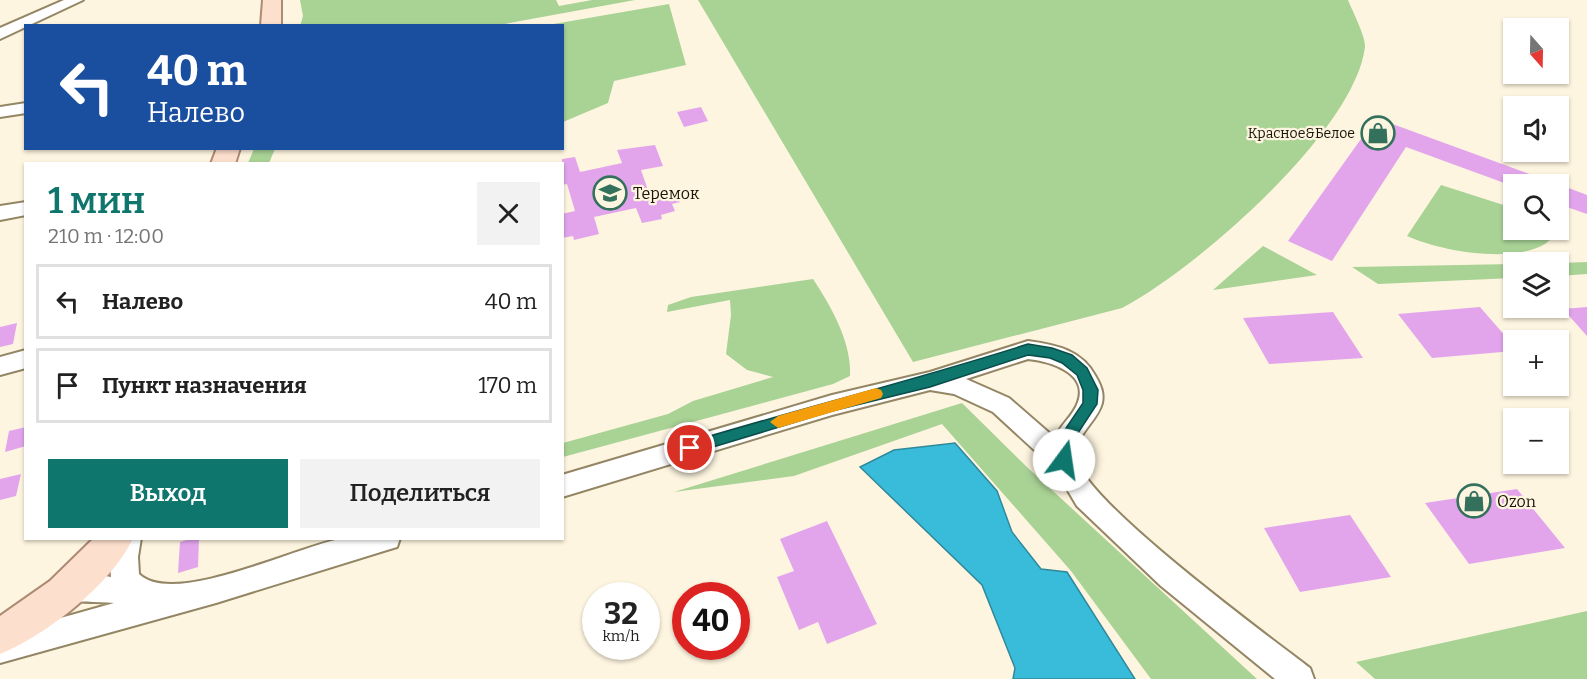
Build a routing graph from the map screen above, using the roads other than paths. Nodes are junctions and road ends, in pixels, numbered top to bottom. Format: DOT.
graph roads {
  1 [pos="27,0"];
  2 [pos="76,0"];
  3 [pos="272,0"];
  4 [pos="27,22"];
  5 [pos="271,24"];
  6 [pos="0,34"];
  7 [pos="24,108"];
  8 [pos="0,112"];
  9 [pos="24,208"];
  10 [pos="0,213"];
  11 [pos="24,360"];
  12 [pos="1001,360"];
  13 [pos="0,366"];
  14 [pos="930,381"];
  15 [pos="1008,411"];
  16 [pos="1078,419"];
  17 [pos="1064,460"];
  18 [pos="564,485"];
  19 [pos="114,540"];
  20 [pos="128,540"];
  21 [pos="380,540"];
  22 [pos="208,591"];
  23 [pos="61,596"];
  24 [pos="151,596"];
  25 [pos="78,627"];
  26 [pos="0,636"];
  27 [pos="0,649"];
  28 [pos="1299,679"];
  1 -- 4 [label="street"];
  2 -- 4 [label="street"];
  3 -- 5 [label="main road"];
  4 -- 6 [label="street"];
  7 -- 8 [label="street"];
  9 -- 10 [label="street"];
  11 -- 13 [label="street"];
  12 -- 14 [label="street"];
  12 -- 15 [label="street"];
  12 -- 16 [label="street"];
  14 -- 15 [label="street"];
  14 -- 18 [label="street"];
  15 -- 16 [label="street"];
  15 -- 17 [label="street"];
  16 -- 17 [label="street"];
  17 -- 28 [label="street"];
  19 -- 23 [label="main road"];
  20 -- 24 [label="street"];
  21 -- 22 [label="street"];
  22 -- 24 [label="street"];
  22 -- 25 [label="street"];
  23 -- 24 [label="street"];
  23 -- 25 [label="street"];
  23 -- 26 [label="main road"];
  25 -- 27 [label="street"];
}
